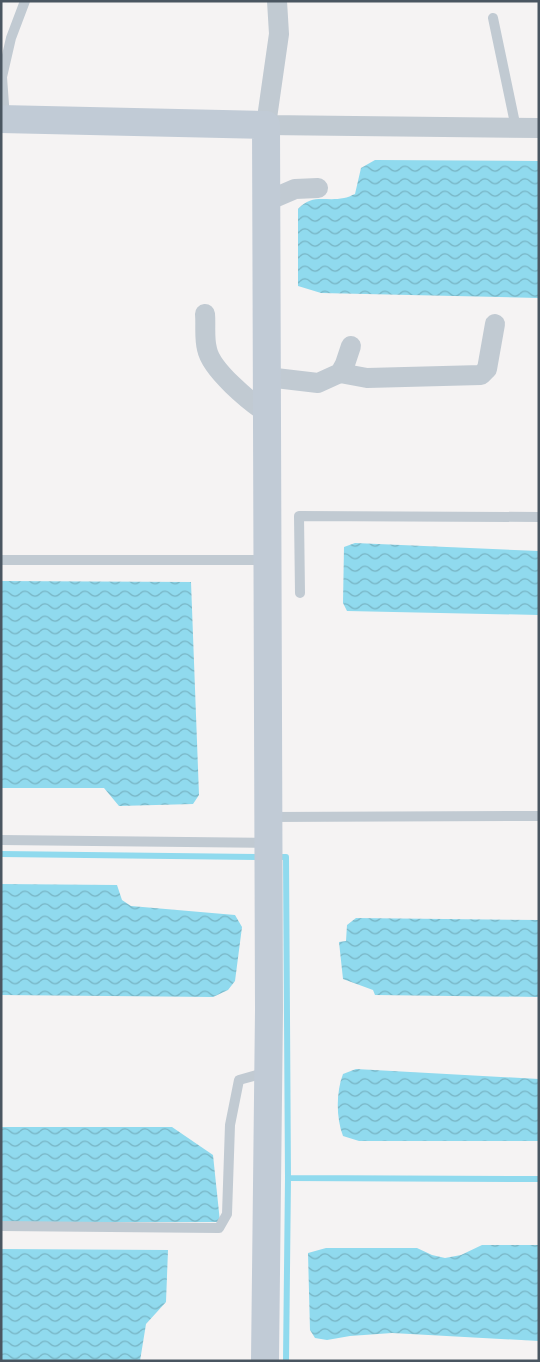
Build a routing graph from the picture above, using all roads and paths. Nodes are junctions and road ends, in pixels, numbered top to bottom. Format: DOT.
graph roads {
  1 [pos="25,1"];
  2 [pos="277,1"];
  3 [pos="494,18"];
  4 [pos="3,119"];
  5 [pos="266,125"];
  6 [pos="516,128"];
  7 [pos="539,128"];
  8 [pos="318,188"];
  9 [pos="267,201"];
  10 [pos="206,314"];
  11 [pos="495,324"];
  12 [pos="351,346"];
  13 [pos="340,373"];
  14 [pos="267,377"];
  15 [pos="267,413"];
  16 [pos="539,517"];
  17 [pos="1,560"];
  18 [pos="268,560"];
  19 [pos="300,593"];
  20 [pos="539,816"];
  21 [pos="269,830"];
  22 [pos="1,840"];
  23 [pos="268,1072"];
  24 [pos="1,1226"];
  25 [pos="265,1361"];
  1 -- 4 [label="lane"];
  2 -- 5 [label="street"];
  3 -- 6 [label="lane"];
  4 -- 5 [label="street"];
  5 -- 6 [label="street"];
  5 -- 9 [label="street"];
  6 -- 7 [label="street"];
  8 -- 9 [label="street"];
  9 -- 14 [label="street"];
  10 -- 15 [label="street"];
  11 -- 13 [label="street"];
  12 -- 13 [label="street"];
  13 -- 14 [label="street"];
  14 -- 15 [label="street"];
  15 -- 18 [label="street"];
  16 -- 19 [label="lane"];
  17 -- 18 [label="lane"];
  18 -- 21 [label="street"];
  20 -- 21 [label="lane"];
  21 -- 22 [label="lane"];
  21 -- 23 [label="street"];
  23 -- 24 [label="lane"];
  23 -- 25 [label="street"];
}
